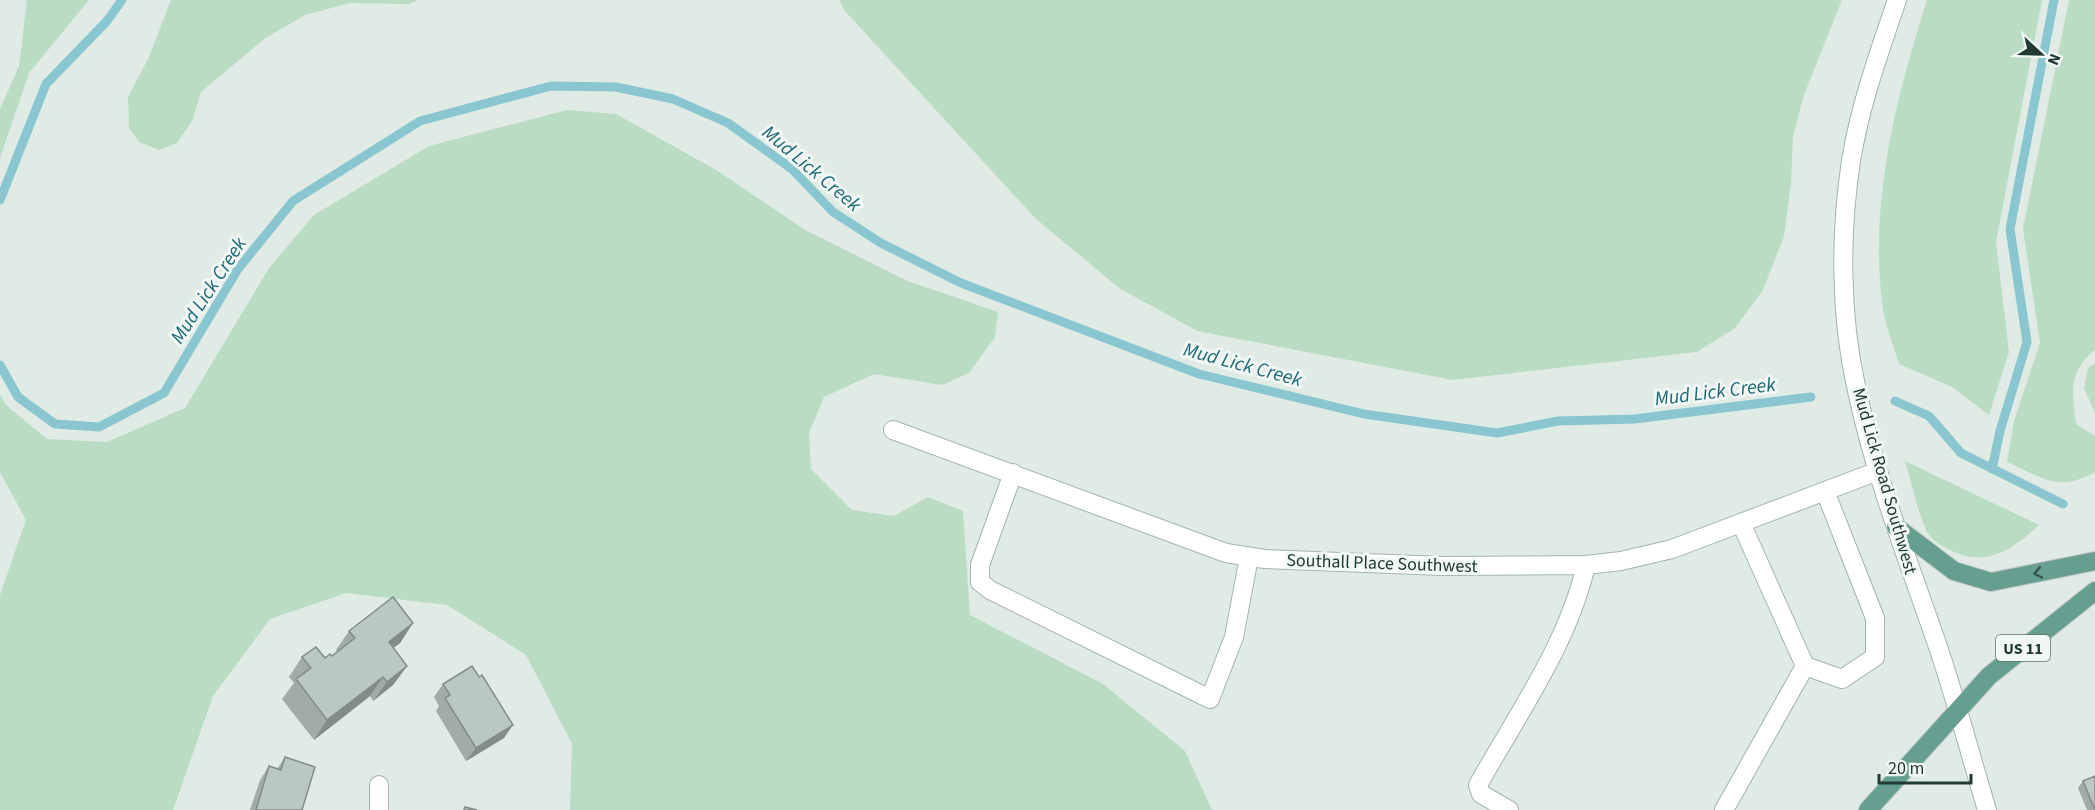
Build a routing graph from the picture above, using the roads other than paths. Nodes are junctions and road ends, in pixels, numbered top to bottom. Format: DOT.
graph roads {
  1 [pos="1896,0"];
  2 [pos="893,430"];
  3 [pos="1878,471"];
  4 [pos="1013,473"];
  5 [pos="1825,490"];
  6 [pos="1741,523"];
  7 [pos="1896,527"];
  8 [pos="1249,556"];
  9 [pos="2095,561"];
  10 [pos="1586,565"];
  11 [pos="2095,591"];
  12 [pos="1805,666"];
  13 [pos="1957,712"];
  14 [pos="379,785"];
  15 [pos="1501,808"];
  16 [pos="379,810"];
  17 [pos="1724,810"];
  18 [pos="1868,810"];
  19 [pos="1987,810"];
  1 -- 3 [label="street, Mud Lick Road Southwest"];
  2 -- 4 [label="street, Southall Place Southwest"];
  3 -- 5 [label="street, Southall Place Southwest"];
  3 -- 7 [label="street, Mud Lick Road Southwest"];
  4 -- 8 [label="street, Southall Place Southwest"];
  4 -- 8 [label="street"];
  5 -- 6 [label="street, Southall Place Southwest"];
  5 -- 12 [label="street"];
  6 -- 10 [label="street, Southall Place Southwest"];
  6 -- 12 [label="street"];
  9 -- 7 [label="main road, one-way"];
  7 -- 13 [label="street, Mud Lick Road Southwest"];
  8 -- 10 [label="street, Southall Place Southwest"];
  10 -- 15 [label="street"];
  11 -- 13 [label="main road, US 11"];
  12 -- 17 [label="street"];
  13 -- 18 [label="main road, US 11"];
  13 -- 19 [label="street, Mud Lick Road Southwest"];
  14 -- 16 [label="street"];
}
